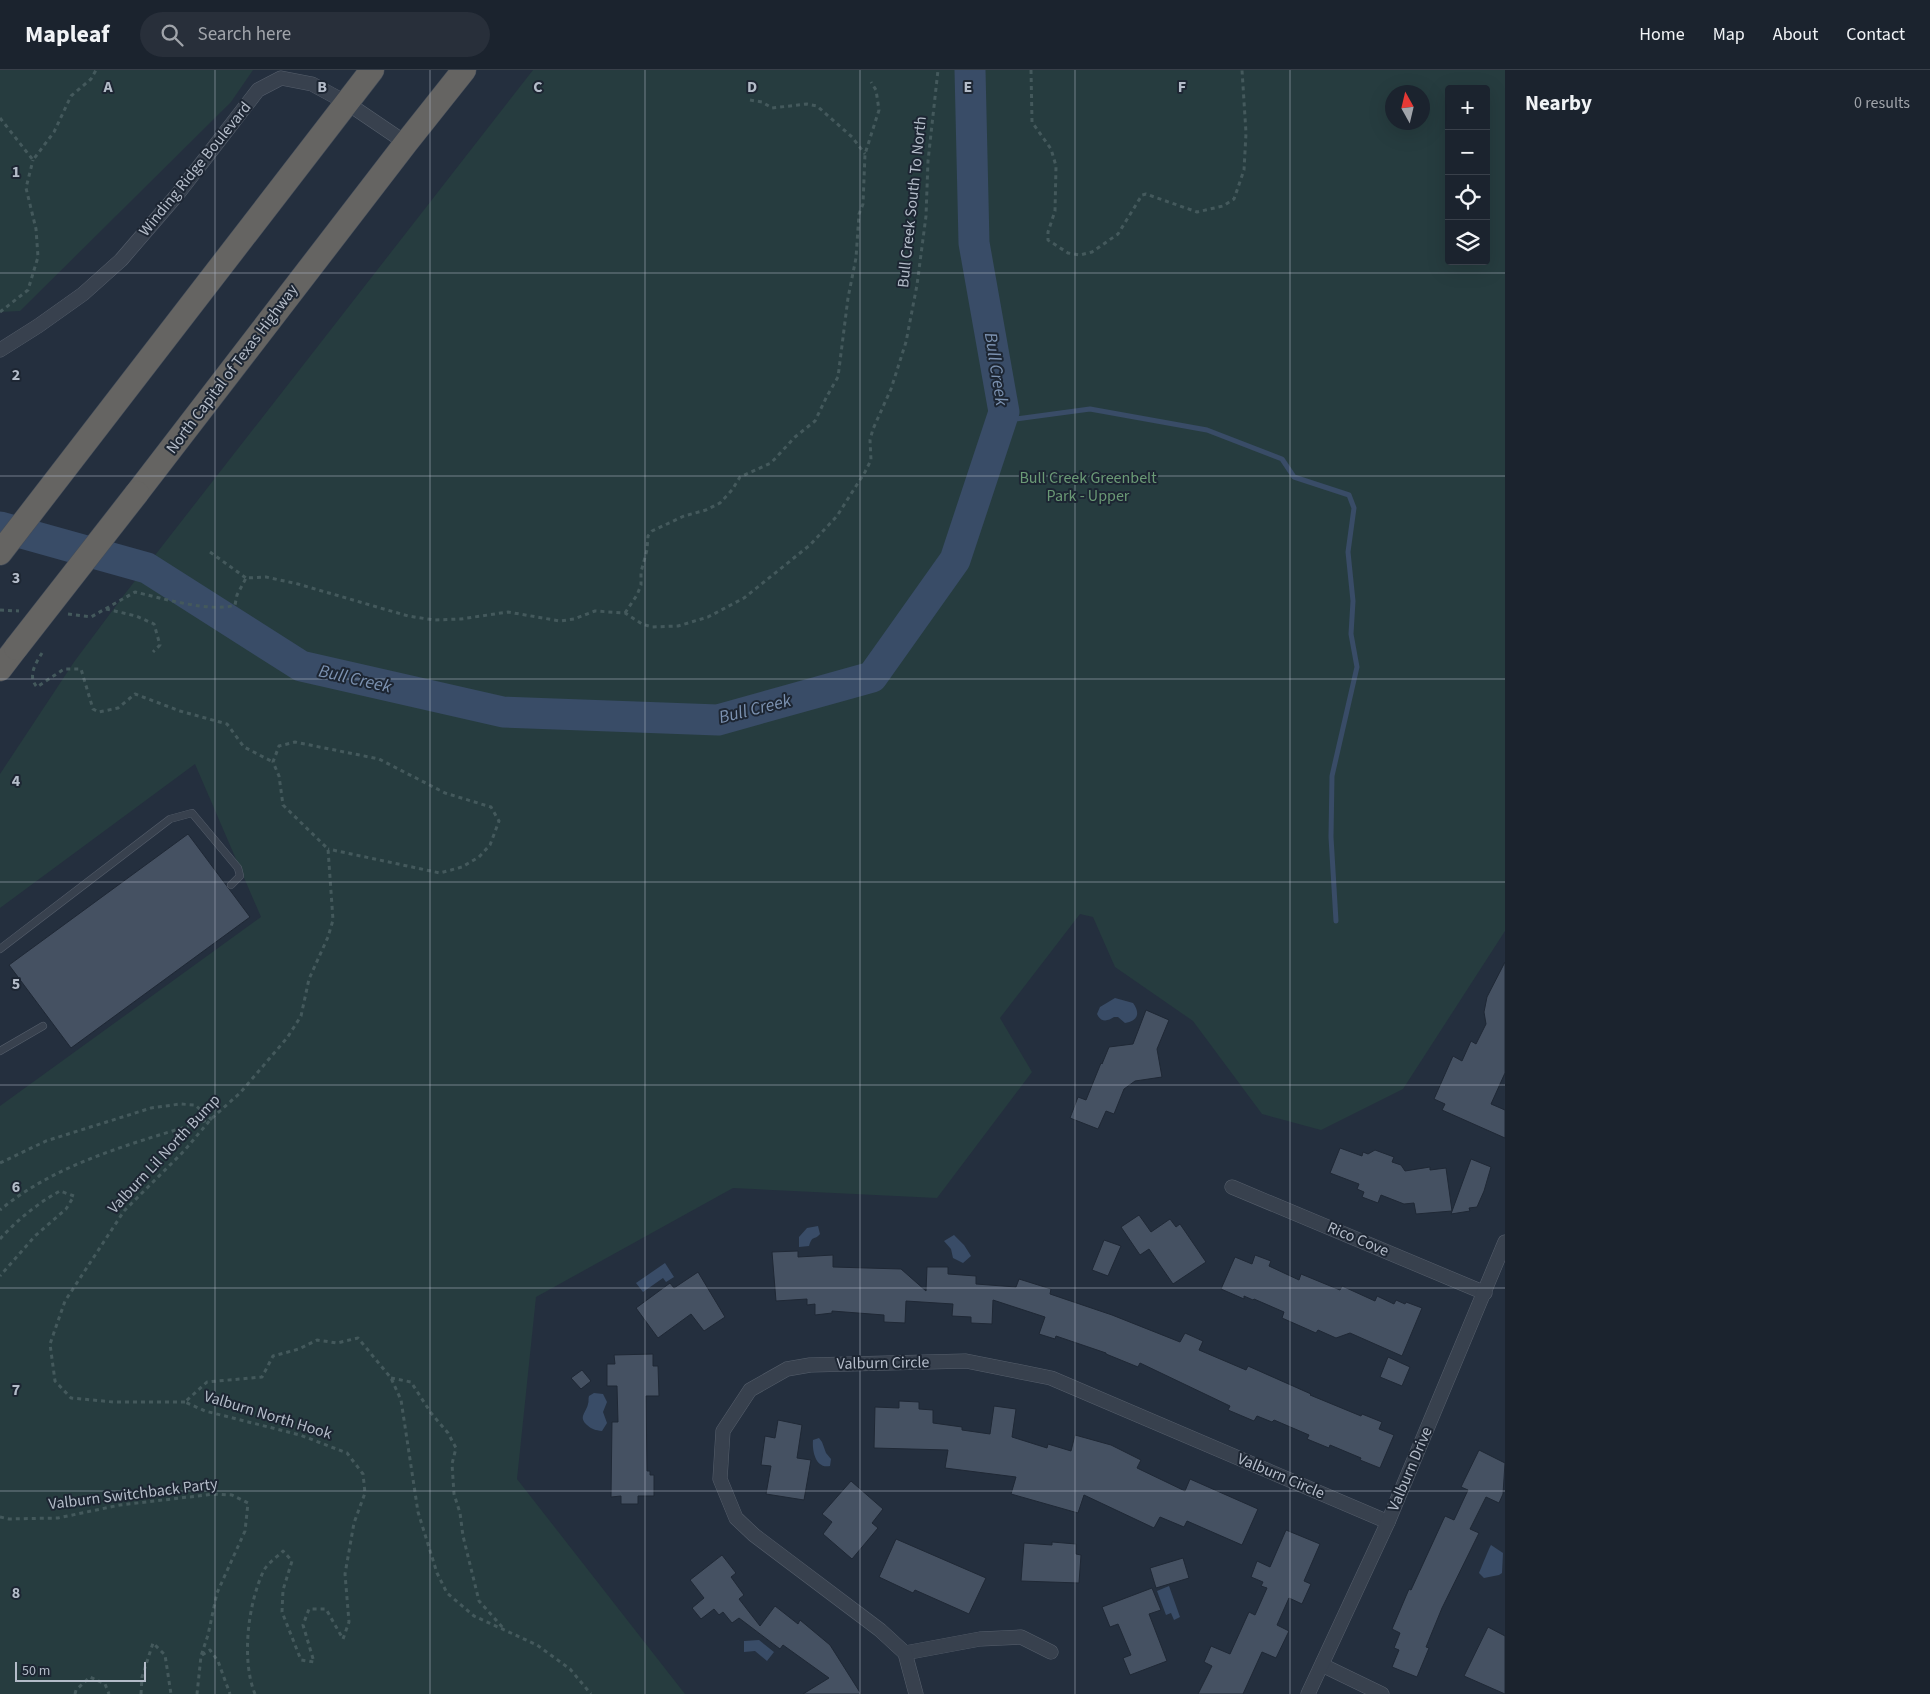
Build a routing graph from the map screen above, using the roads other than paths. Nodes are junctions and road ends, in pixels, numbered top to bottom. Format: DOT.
graph roads {
  1 [pos="372,70"];
  2 [pos="464,70"];
  3 [pos="347,103"];
  4 [pos="406,143"];
  5 [pos="0,350"];
  6 [pos="0,553"];
  7 [pos="0,668"];
  8 [pos="231,885"];
  9 [pos="0,949"];
  10 [pos="43,1026"];
  11 [pos="0,1051"];
  12 [pos="1232,1187"];
  13 [pos="1505,1242"];
  14 [pos="1485,1293"];
  15 [pos="1388,1522"];
  16 [pos="1051,1652"];
  17 [pos="905,1653"];
  18 [pos="1322,1665"];
  19 [pos="916,1694"];
  20 [pos="1308,1694"];
  21 [pos="1382,1694"];
  1 -- 3 [label="highway"];
  2 -- 4 [label="highway, North Capital of Texas Highway"];
  3 -- 4 [label="street, Winding Ridge Boulevard"];
  3 -- 5 [label="street, Winding Ridge Boulevard"];
  3 -- 6 [label="highway"];
  4 -- 7 [label="highway, North Capital of Texas Highway, bridge"];
  8 -- 9 [label="lane"];
  10 -- 11 [label="lane"];
  12 -- 14 [label="street, Rico Cove"];
  13 -- 14 [label="street, Valburn Drive"];
  14 -- 15 [label="street, Valburn Drive"];
  15 -- 17 [label="street, Valburn Circle"];
  15 -- 18 [label="street, Valburn Drive"];
  16 -- 17 [label="street"];
  17 -- 19 [label="street"];
  18 -- 20 [label="street, Valburn Drive"];
  18 -- 21 [label="street"];
}
